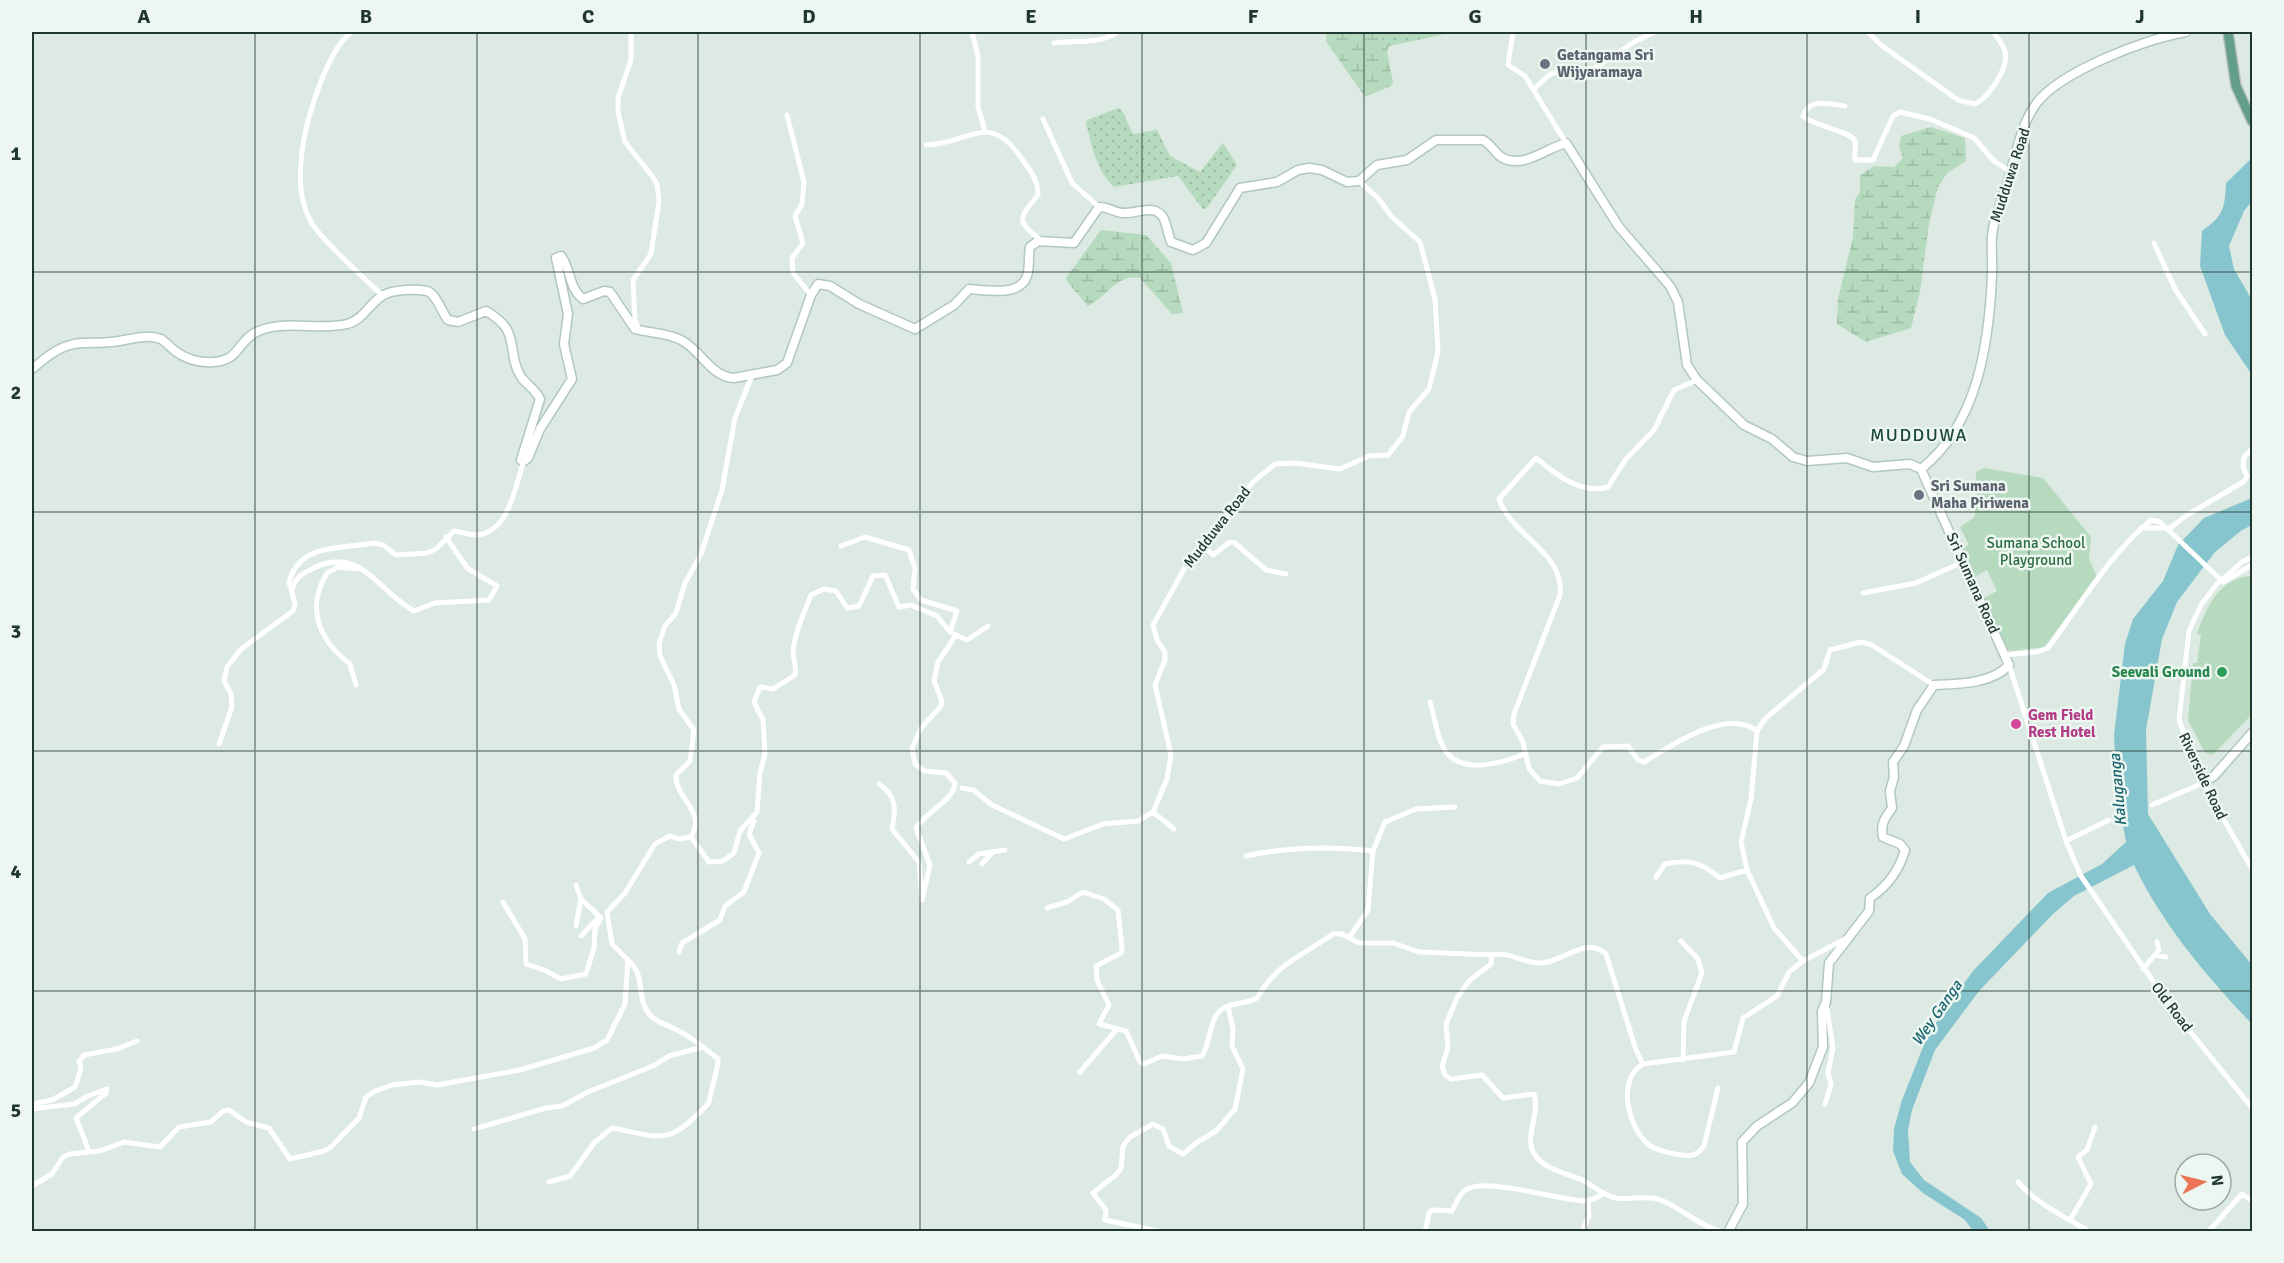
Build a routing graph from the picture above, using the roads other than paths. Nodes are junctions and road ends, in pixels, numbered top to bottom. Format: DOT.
graph roads {
  1 [pos="351,32"];
  2 [pos="631,32"];
  3 [pos="972,32"];
  4 [pos="1117,32"];
  5 [pos="1513,32"];
  6 [pos="1655,32"];
  7 [pos="1868,32"];
  8 [pos="1993,32"];
  9 [pos="2186,32"];
  10 [pos="2228,32"];
  11 [pos="1054,43"];
  12 [pos="1534,89"];
  13 [pos="1845,106"];
  14 [pos="787,115"];
  15 [pos="1043,119"];
  16 [pos="2253,121"];
  17 [pos="985,131"];
  18 [pos="1566,143"];
  19 [pos="926,145"];
  20 [pos="2011,172"];
  21 [pos="1359,181"];
  22 [pos="1099,207"];
  23 [pos="1044,242"];
  24 [pos="2154,243"];
  25 [pos="811,295"];
  26 [pos="382,296"];
  27 [pos="639,330"];
  28 [pos="2205,334"];
  29 [pos="32,369"];
  30 [pos="753,373"];
  31 [pos="1697,380"];
  32 [pos="2253,449"];
  33 [pos="524,461"];
  34 [pos="1921,469"];
  35 [pos="2141,528"];
  36 [pos="446,537"];
  37 [pos="841,546"];
  38 [pos="1203,546"];
  39 [pos="2253,557"];
  40 [pos="1963,562"];
  41 [pos="2253,565"];
  42 [pos="361,569"];
  43 [pos="1286,574"];
  44 [pos="292,591"];
  45 [pos="1863,593"];
  46 [pos="988,626"];
  47 [pos="950,632"];
  48 [pos="956,635"];
  49 [pos="2005,655"];
  50 [pos="2009,665"];
  51 [pos="356,685"];
  52 [pos="1934,685"];
  53 [pos="1431,702"];
  54 [pos="1757,731"];
  55 [pos="2253,733"];
  56 [pos="219,744"];
  57 [pos="1524,754"];
  58 [pos="2204,783"];
  59 [pos="879,784"];
  60 [pos="962,788"];
  61 [pos="2152,805"];
  62 [pos="1455,807"];
  63 [pos="1153,812"];
  64 [pos="754,817"];
  65 [pos="2109,820"];
  66 [pos="1174,829"];
  67 [pos="691,837"];
  68 [pos="2066,841"];
  69 [pos="1005,850"];
  70 [pos="1373,851"];
  71 [pos="992,853"];
  72 [pos="1246,856"];
  73 [pos="969,862"];
  74 [pos="982,864"];
  75 [pos="2253,869"];
  76 [pos="1747,870"];
  77 [pos="1656,877"];
  78 [pos="576,885"];
  79 [pos="581,899"];
  80 [pos="503,902"];
  81 [pos="1047,908"];
  82 [pos="607,912"];
  83 [pos="600,918"];
  84 [pos="576,926"];
  85 [pos="581,936"];
  86 [pos="1349,938"];
  87 [pos="1846,939"];
  88 [pos="1681,941"];
  89 [pos="2157,942"];
  90 [pos="679,952"];
  91 [pos="1492,955"];
  92 [pos="2156,955"];
  93 [pos="2166,957"];
  94 [pos="628,960"];
  95 [pos="1803,962"];
  96 [pos="2143,969"];
  97 [pos="1826,1002"];
  98 [pos="1228,1006"];
  99 [pos="1117,1029"];
  100 [pos="136,1041"];
  101 [pos="703,1047"];
  102 [pos="1683,1060"];
  103 [pos="1643,1064"];
  104 [pos="1080,1072"];
  105 [pos="1718,1088"];
  106 [pos="1825,1104"];
  107 [pos="32,1106"];
  108 [pos="2253,1108"];
  109 [pos="2095,1127"];
  110 [pos="474,1129"];
  111 [pos="89,1151"];
  112 [pos="549,1182"];
  113 [pos="2018,1182"];
  114 [pos="32,1186"];
  115 [pos="1603,1194"];
  116 [pos="1588,1201"];
  117 [pos="2253,1201"];
  118 [pos="2070,1220"];
  119 [pos="1162,1232"];
  120 [pos="1425,1232"];
  121 [pos="1582,1232"];
  122 [pos="1722,1232"];
  123 [pos="1728,1232"];
  124 [pos="2090,1232"];
  125 [pos="2208,1232"];
  1 -- 26 [label="street"];
  2 -- 27 [label="street"];
  3 -- 17 [label="street"];
  4 -- 11 [label="street"];
  5 -- 12 [label="street"];
  6 -- 12 [label="street"];
  7 -- 8 [label="street"];
  9 -- 20 [label="street, Mudduwa Road"];
  10 -- 16 [label="main road"];
  12 -- 18 [label="street"];
  13 -- 20 [label="street"];
  14 -- 25 [label="street"];
  15 -- 22 [label="street"];
  17 -- 19 [label="street"];
  17 -- 23 [label="street"];
  18 -- 21 [label="street"];
  18 -- 31 [label="street"];
  20 -- 34 [label="street, Mudduwa Road"];
  21 -- 22 [label="street"];
  21 -- 38 [label="street, Mudduwa Road"];
  22 -- 23 [label="street"];
  23 -- 25 [label="street"];
  24 -- 28 [label="street"];
  25 -- 30 [label="street"];
  26 -- 29 [label="street"];
  26 -- 33 [label="street"];
  27 -- 30 [label="street"];
  27 -- 33 [label="street"];
  30 -- 67 [label="street"];
  31 -- 34 [label="street"];
  31 -- 57 [label="street"];
  32 -- 35 [label="street"];
  33 -- 36 [label="street"];
  34 -- 40 [label="street, Sri Sumana Road"];
  35 -- 41 [label="street, bridge"];
  35 -- 49 [label="street"];
  36 -- 42 [label="street"];
  36 -- 44 [label="street"];
  37 -- 47 [label="street"];
  38 -- 43 [label="street"];
  38 -- 63 [label="street, Mudduwa Road"];
  39 -- 58 [label="street, Riverside Road"];
  40 -- 45 [label="street"];
  40 -- 49 [label="street, Sri Sumana Road"];
  42 -- 44 [label="street"];
  42 -- 51 [label="street"];
  44 -- 56 [label="street"];
  46 -- 48 [label="street"];
  47 -- 48 [label="street"];
  47 -- 64 [label="street"];
  48 -- 59 [label="street"];
  49 -- 50 [label="street, Sri Sumana Road"];
  50 -- 52 [label="street"];
  50 -- 68 [label="street, Old Road"];
  52 -- 54 [label="street"];
  52 -- 87 [label="street"];
  53 -- 57 [label="street"];
  54 -- 57 [label="street"];
  54 -- 76 [label="street"];
  55 -- 58 [label="street"];
  58 -- 61 [label="street"];
  58 -- 75 [label="street, Riverside Road"];
  60 -- 63 [label="street"];
  62 -- 70 [label="street"];
  63 -- 66 [label="street"];
  64 -- 67 [label="street"];
  64 -- 90 [label="street"];
  65 -- 68 [label="street"];
  67 -- 82 [label="street"];
  68 -- 96 [label="street, Old Road"];
  69 -- 71 [label="street"];
  70 -- 72 [label="street"];
  70 -- 86 [label="street"];
  71 -- 73 [label="street"];
  71 -- 74 [label="street"];
  76 -- 77 [label="street"];
  76 -- 95 [label="street"];
  78 -- 79 [label="street"];
  79 -- 83 [label="street"];
  79 -- 84 [label="street"];
  80 -- 83 [label="street"];
  81 -- 99 [label="street"];
  82 -- 83 [label="street"];
  82 -- 94 [label="street"];
  83 -- 85 [label="street"];
  86 -- 91 [label="street"];
  86 -- 98 [label="street"];
  87 -- 95 [label="street"];
  87 -- 97 [label="street"];
  88 -- 102 [label="street"];
  89 -- 92 [label="street"];
  91 -- 103 [label="street"];
  91 -- 115 [label="street"];
  92 -- 93 [label="street"];
  92 -- 96 [label="street"];
  94 -- 101 [label="street"];
  94 -- 111 [label="street"];
  95 -- 102 [label="street"];
  96 -- 108 [label="street, Old Road"];
  97 -- 106 [label="street"];
  97 -- 123 [label="street"];
  98 -- 99 [label="street"];
  98 -- 119 [label="street"];
  99 -- 104 [label="street"];
  100 -- 107 [label="street"];
  101 -- 110 [label="street"];
  101 -- 112 [label="street"];
  102 -- 103 [label="street"];
  103 -- 105 [label="street"];
  107 -- 111 [label="street"];
  109 -- 118 [label="street"];
  111 -- 114 [label="street"];
  113 -- 118 [label="street"];
  115 -- 116 [label="street"];
  115 -- 122 [label="street"];
  116 -- 120 [label="street"];
  116 -- 121 [label="street"];
  117 -- 125 [label="street"];
  118 -- 124 [label="street"];
}
